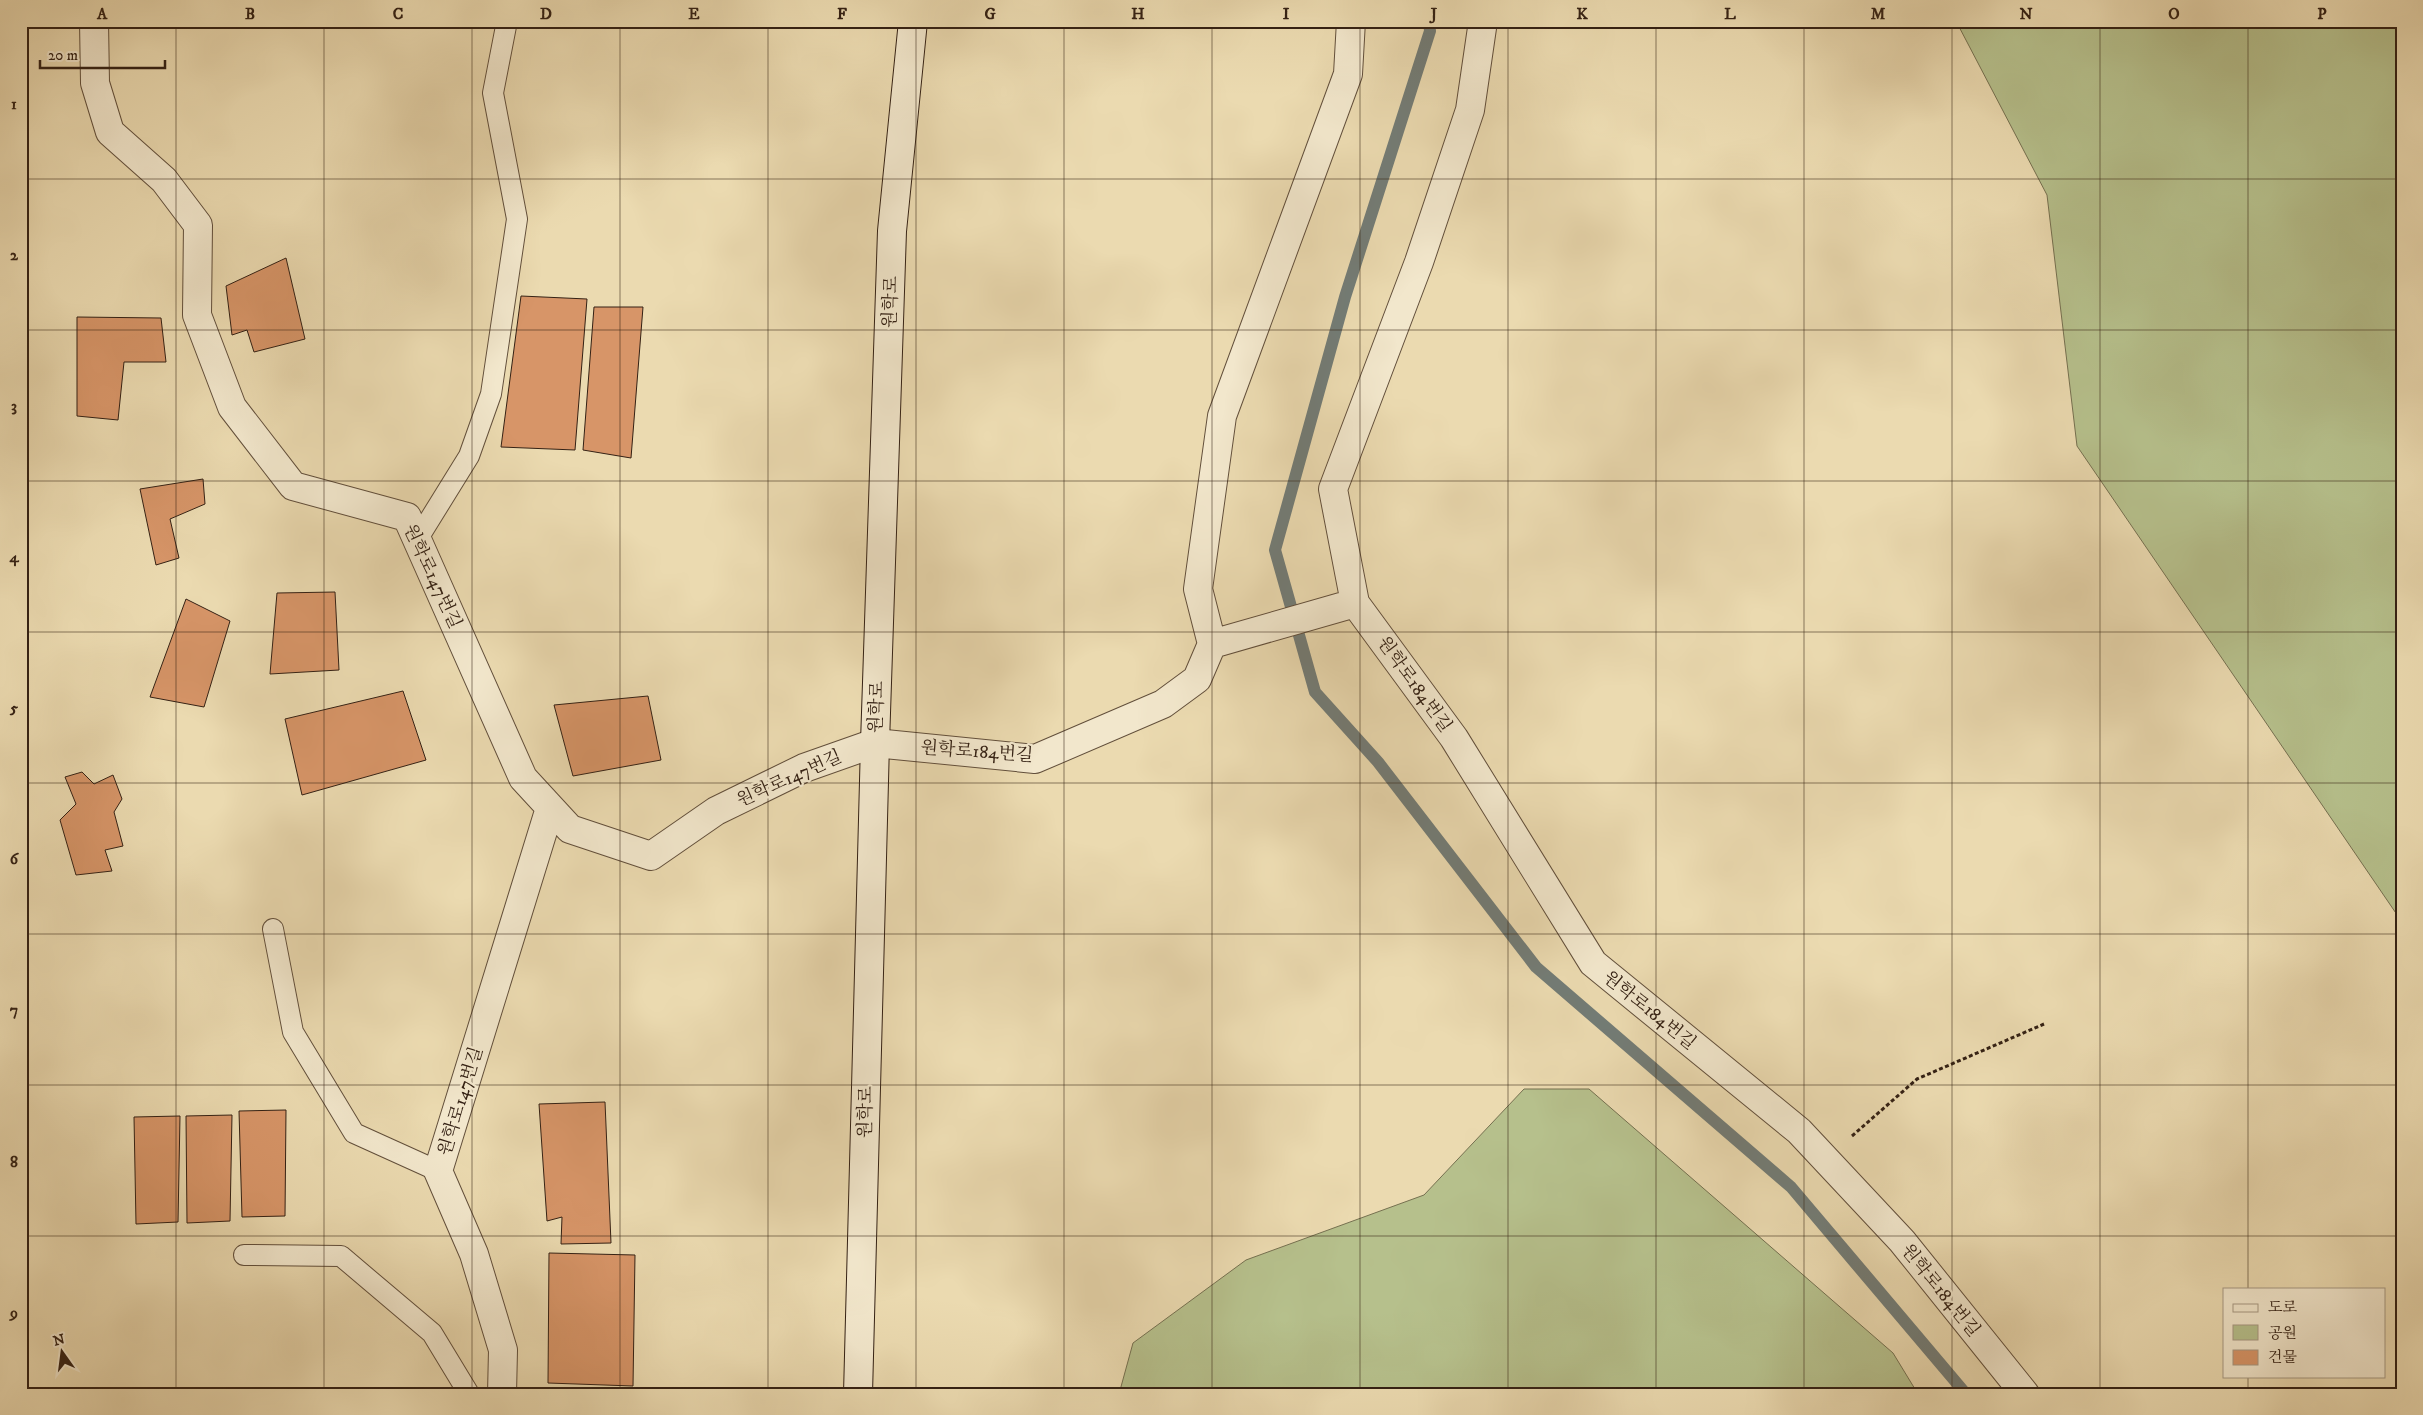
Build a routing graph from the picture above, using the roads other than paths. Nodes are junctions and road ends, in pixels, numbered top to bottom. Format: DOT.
graph roads {
  1 [pos="94,21"];
  2 [pos="507,21"];
  3 [pos="914,21"];
  4 [pos="1351,21"];
  5 [pos="1483,21"];
  6 [pos="417,540"];
  7 [pos="1355,603"];
  8 [pos="1212,644"];
  9 [pos="875,743"];
  10 [pos="550,808"];
  11 [pos="273,929"];
  12 [pos="438,1171"];
  13 [pos="244,1255"];
  14 [pos="469,1394"];
  15 [pos="502,1394"];
  16 [pos="858,1394"];
  17 [pos="2025,1394"];
  1 -- 6 [label="street, 원학로147번길"];
  2 -- 6 [label="lane"];
  3 -- 9 [label="street, 원학로"];
  4 -- 8 [label="street"];
  5 -- 7 [label="street"];
  6 -- 10 [label="street, 원학로147번길"];
  7 -- 8 [label="street"];
  7 -- 17 [label="street, 원학로184번길"];
  8 -- 9 [label="street, 원학로184번길"];
  9 -- 10 [label="street, 원학로147번길"];
  9 -- 16 [label="street, 원학로"];
  10 -- 12 [label="street, 원학로147번길"];
  11 -- 12 [label="lane"];
  12 -- 15 [label="street, 원학로147번길"];
  13 -- 14 [label="lane"];
}
